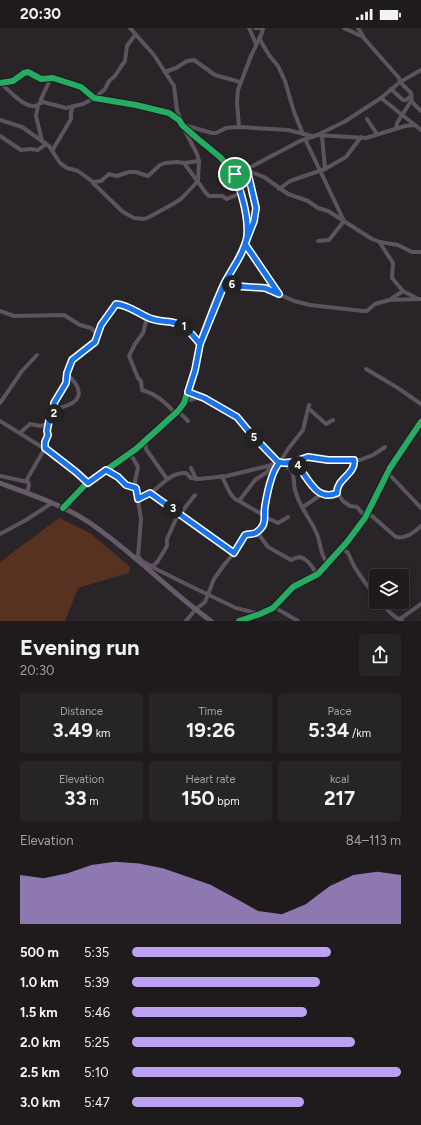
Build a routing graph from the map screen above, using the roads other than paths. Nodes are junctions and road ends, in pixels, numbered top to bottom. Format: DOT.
graph roads {
  1 [pos="130,28"];
  2 [pos="248,28"];
  3 [pos="255,28"];
  4 [pos="263,28"];
  5 [pos="344,28"];
  6 [pos="358,28"];
  7 [pos="135,35"];
  8 [pos="363,36"];
  9 [pos="259,38"];
  10 [pos="256,44"];
  11 [pos="421,70"];
  12 [pos="165,72"];
  13 [pos="50,78"];
  14 [pos="240,82"];
  15 [pos="400,82"];
  16 [pos="0,83"];
  17 [pos="391,89"];
  18 [pos="411,96"];
  19 [pos="94,98"];
  20 [pos="381,98"];
  21 [pos="412,102"];
  22 [pos="39,104"];
  23 [pos="73,107"];
  24 [pos="421,111"];
  25 [pos="402,113"];
  26 [pos="367,119"];
  27 [pos="0,120"];
  28 [pos="182,124"];
  29 [pos="415,125"];
  30 [pos="240,127"];
  31 [pos="396,129"];
  32 [pos="421,130"];
  33 [pos="303,134"];
  34 [pos="377,134"];
  35 [pos="0,136"];
  36 [pos="314,136"];
  37 [pos="322,136"];
  38 [pos="361,137"];
  39 [pos="305,139"];
  40 [pos="44,142"];
  41 [pos="52,151"];
  42 [pos="199,161"];
  43 [pos="184,163"];
  44 [pos="247,169"];
  45 [pos="324,169"];
  46 [pos="319,170"];
  47 [pos="235,174"];
  48 [pos="247,174"];
  49 [pos="198,181"];
  50 [pos="93,182"];
  51 [pos="279,189"];
  52 [pos="241,193"];
  53 [pos="344,221"];
  54 [pos="246,237"];
  55 [pos="318,241"];
  56 [pos="380,242"];
  57 [pos="245,244"];
  58 [pos="421,252"];
  59 [pos="225,283"];
  60 [pos="403,291"];
  61 [pos="279,294"];
  62 [pos="420,299"];
  63 [pos="389,300"];
  64 [pos="0,311"];
  65 [pos="147,318"];
  66 [pos="97,334"];
  67 [pos="200,344"];
  68 [pos="37,355"];
  69 [pos="366,369"];
  70 [pos="67,373"];
  71 [pos="188,392"];
  72 [pos="201,396"];
  73 [pos="185,401"];
  74 [pos="0,403"];
  75 [pos="421,404"];
  76 [pos="54,410"];
  77 [pos="176,412"];
  78 [pos="188,420"];
  79 [pos="333,420"];
  80 [pos="0,421"];
  81 [pos="49,421"];
  82 [pos="421,422"];
  83 [pos="20,432"];
  84 [pos="145,439"];
  85 [pos="385,447"];
  86 [pos="45,448"];
  87 [pos="128,455"];
  88 [pos="354,460"];
  89 [pos="280,462"];
  90 [pos="293,462"];
  91 [pos="272,465"];
  92 [pos="191,468"];
  93 [pos="106,470"];
  94 [pos="388,473"];
  95 [pos="0,476"];
  96 [pos="222,476"];
  97 [pos="167,479"];
  98 [pos="196,479"];
  99 [pos="26,481"];
  100 [pos="0,483"];
  101 [pos="88,483"];
  102 [pos="136,488"];
  103 [pos="27,493"];
  104 [pos="150,493"];
  105 [pos="337,493"];
  106 [pos="322,494"];
  107 [pos="195,495"];
  108 [pos="138,499"];
  109 [pos="239,501"];
  110 [pos="52,503"];
  111 [pos="303,507"];
  112 [pos="63,508"];
  113 [pos="421,508"];
  114 [pos="367,514"];
  115 [pos="181,515"];
  116 [pos="265,516"];
  117 [pos="288,517"];
  118 [pos="421,526"];
  119 [pos="257,532"];
  120 [pos="0,534"];
  121 [pos="342,548"];
  122 [pos="234,553"];
  123 [pos="137,558"];
  124 [pos="328,564"];
  125 [pos="152,567"];
  126 [pos="317,575"];
  127 [pos="369,588"];
  128 [pos="208,594"];
  129 [pos="421,604"];
  130 [pos="274,607"];
  131 [pos="386,609"];
  132 [pos="196,610"];
  133 [pos="260,614"];
  134 [pos="401,620"];
  135 [pos="186,621"];
  136 [pos="211,621"];
  137 [pos="239,621"];
  138 [pos="298,621"];
  1 -- 7 [label="street"];
  2 -- 10 [label="street"];
  3 -- 4 [label="street"];
  4 -- 9 [label="street"];
  5 -- 8 [label="street"];
  6 -- 8 [label="street"];
  7 -- 12 [label="street"];
  7 -- 19 [label="street"];
  8 -- 15 [label="street"];
  9 -- 10 [label="street"];
  9 -- 33 [label="street"];
  10 -- 14 [label="street"];
  11 -- 15 [label="street"];
  12 -- 14 [label="street"];
  12 -- 28 [label="street"];
  13 -- 16 [label="street"];
  13 -- 19 [label="street"];
  13 -- 22 [label="street"];
  14 -- 30 [label="street"];
  15 -- 17 [label="street"];
  15 -- 18 [label="street"];
  16 -- 22 [label="street"];
  17 -- 18 [label="street"];
  17 -- 20 [label="street"];
  18 -- 21 [label="street"];
  19 -- 23 [label="street"];
  19 -- 28 [label="street"];
  20 -- 25 [label="street"];
  20 -- 36 [label="street"];
  21 -- 24 [label="street"];
  21 -- 25 [label="street"];
  22 -- 23 [label="street"];
  22 -- 40 [label="street"];
  23 -- 41 [label="street"];
  25 -- 29 [label="street"];
  25 -- 31 [label="street"];
  26 -- 34 [label="street"];
  27 -- 40 [label="street"];
  28 -- 30 [label="street"];
  28 -- 42 [label="street"];
  28 -- 47 [label="street"];
  29 -- 31 [label="street"];
  29 -- 32 [label="street"];
  30 -- 33 [label="street"];
  31 -- 34 [label="street"];
  33 -- 36 [label="street"];
  34 -- 38 [label="street"];
  35 -- 40 [label="street"];
  36 -- 37 [label="street"];
  36 -- 39 [label="street"];
  37 -- 38 [label="street"];
  37 -- 45 [label="street"];
  38 -- 45 [label="street"];
  39 -- 44 [label="street"];
  39 -- 46 [label="street"];
  40 -- 41 [label="street"];
  41 -- 50 [label="street"];
  42 -- 43 [label="street"];
  42 -- 49 [label="street"];
  43 -- 49 [label="street"];
  43 -- 50 [label="street"];
  44 -- 47 [label="street"];
  44 -- 48 [label="street"];
  45 -- 46 [label="street"];
  46 -- 51 [label="street"];
  46 -- 53 [label="street"];
  47 -- 52 [label="street"];
  48 -- 51 [label="street"];
  48 -- 54 [label="street"];
  49 -- 50 [label="street"];
  49 -- 52 [label="street"];
  51 -- 53 [label="street"];
  52 -- 54 [label="street"];
  53 -- 55 [label="street"];
  53 -- 56 [label="street"];
  54 -- 57 [label="street"];
  56 -- 58 [label="street"];
  56 -- 60 [label="street"];
  57 -- 59 [label="street"];
  57 -- 61 [label="street"];
  59 -- 61 [label="street"];
  59 -- 67 [label="street"];
  60 -- 62 [label="street"];
  60 -- 63 [label="street"];
  61 -- 63 [label="street"];
  62 -- 63 [label="street"];
  64 -- 66 [label="street"];
  65 -- 66 [label="street"];
  65 -- 67 [label="street"];
  65 -- 77 [label="street"];
  66 -- 70 [label="street"];
  67 -- 71 [label="street"];
  68 -- 74 [label="street"];
  69 -- 75 [label="street"];
  70 -- 76 [label="street"];
  70 -- 76 [label="street"];
  71 -- 72 [label="street"];
  71 -- 73 [label="street"];
  72 -- 73 [label="street"];
  72 -- 89 [label="street"];
  73 -- 77 [label="street"];
  76 -- 81 [label="street"];
  77 -- 78 [label="street"];
  77 -- 84 [label="street"];
  79 -- 89 [label="street"];
  80 -- 83 [label="street"];
  81 -- 83 [label="street"];
  81 -- 86 [label="street"];
  82 -- 94 [label="street"];
  83 -- 86 [label="street"];
  84 -- 87 [label="street"];
  84 -- 97 [label="street"];
  85 -- 88 [label="street"];
  86 -- 99 [label="street"];
  86 -- 101 [label="street"];
  87 -- 93 [label="street"];
  87 -- 102 [label="street"];
  88 -- 90 [label="street"];
  88 -- 105 [label="street"];
  89 -- 90 [label="street"];
  89 -- 91 [label="street"];
  89 -- 111 [label="street"];
  89 -- 116 [label="street"];
  90 -- 106 [label="street"];
  91 -- 96 [label="street"];
  91 -- 109 [label="street"];
  92 -- 98 [label="street"];
  93 -- 101 [label="street"];
  93 -- 102 [label="street"];
  94 -- 113 [label="street"];
  94 -- 114 [label="street"];
  95 -- 99 [label="street"];
  96 -- 98 [label="street"];
  96 -- 109 [label="street"];
  97 -- 98 [label="street"];
  97 -- 104 [label="street"];
  99 -- 103 [label="street"];
  100 -- 103 [label="main road"];
  101 -- 112 [label="street"];
  102 -- 108 [label="street"];
  103 -- 110 [label="main road"];
  104 -- 108 [label="street"];
  104 -- 115 [label="street"];
  105 -- 106 [label="street"];
  105 -- 114 [label="street"];
  106 -- 111 [label="street"];
  107 -- 115 [label="street"];
  108 -- 123 [label="street"];
  109 -- 116 [label="street"];
  110 -- 112 [label="main road"];
  110 -- 120 [label="street"];
  111 -- 124 [label="street"];
  112 -- 123 [label="main road"];
  114 -- 118 [label="street"];
  114 -- 121 [label="street"];
  115 -- 122 [label="street"];
  115 -- 125 [label="street"];
  116 -- 117 [label="street"];
  116 -- 119 [label="street"];
  119 -- 122 [label="street"];
  119 -- 126 [label="street"];
  121 -- 124 [label="street"];
  121 -- 127 [label="street"];
  122 -- 128 [label="street"];
  123 -- 125 [label="street"];
  123 -- 132 [label="main road"];
  124 -- 126 [label="street"];
  125 -- 128 [label="street"];
  126 -- 130 [label="street"];
  128 -- 132 [label="street"];
  128 -- 133 [label="street"];
  129 -- 134 [label="street"];
  130 -- 133 [label="street"];
  130 -- 138 [label="street"];
  131 -- 134 [label="street"];
  132 -- 135 [label="street"];
  132 -- 136 [label="main road"];
  133 -- 137 [label="street"];
}
